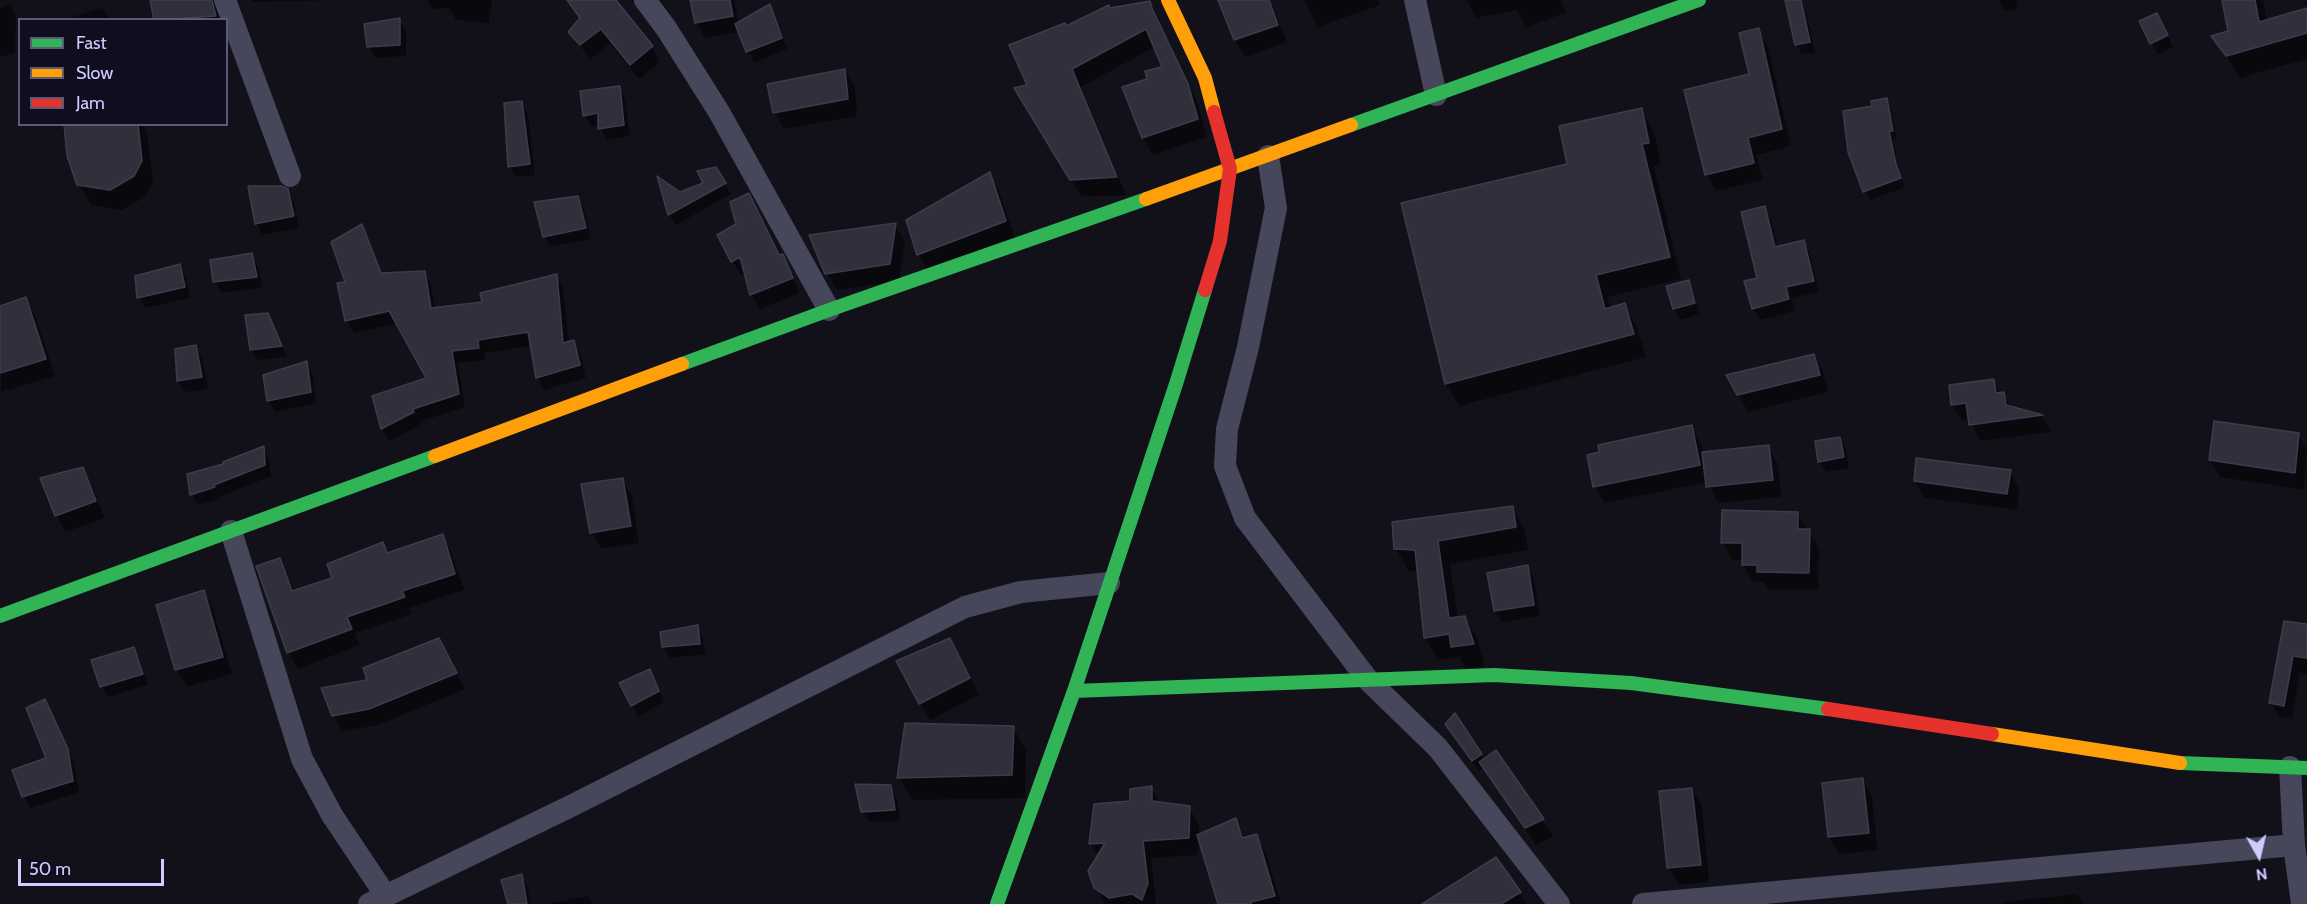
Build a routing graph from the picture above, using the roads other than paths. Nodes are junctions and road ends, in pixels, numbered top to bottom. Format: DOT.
graph roads {
  1 [pos="225,0"];
  2 [pos="645,0"];
  3 [pos="1168,0"];
  4 [pos="1415,0"];
  5 [pos="1699,0"];
  6 [pos="1436,95"];
  7 [pos="1268,156"];
  8 [pos="1230,169"];
  9 [pos="290,176"];
  10 [pos="829,310"];
  11 [pos="231,531"];
  12 [pos="1109,583"];
  13 [pos="0,616"];
  14 [pos="1368,680"];
  15 [pos="1074,692"];
  16 [pos="2299,768"];
  17 [pos="2294,845"];
  18 [pos="377,900"];
  19 [pos="997,904"];
  20 [pos="1559,904"];
  21 [pos="1642,904"];
  22 [pos="2302,904"];
  1 -- 9 [label="street"];
  2 -- 10 [label="street"];
  3 -- 8 [label="street"];
  4 -- 6 [label="street"];
  5 -- 6 [label="street"];
  6 -- 7 [label="street"];
  7 -- 8 [label="street"];
  7 -- 14 [label="street"];
  8 -- 10 [label="street"];
  8 -- 12 [label="street"];
  10 -- 11 [label="street"];
  11 -- 13 [label="street"];
  11 -- 18 [label="street"];
  12 -- 15 [label="street"];
  12 -- 18 [label="street"];
  14 -- 15 [label="street"];
  14 -- 16 [label="street"];
  14 -- 20 [label="street"];
  15 -- 19 [label="street"];
  16 -- 17 [label="street"];
  17 -- 21 [label="street"];
  17 -- 22 [label="street"];
}
